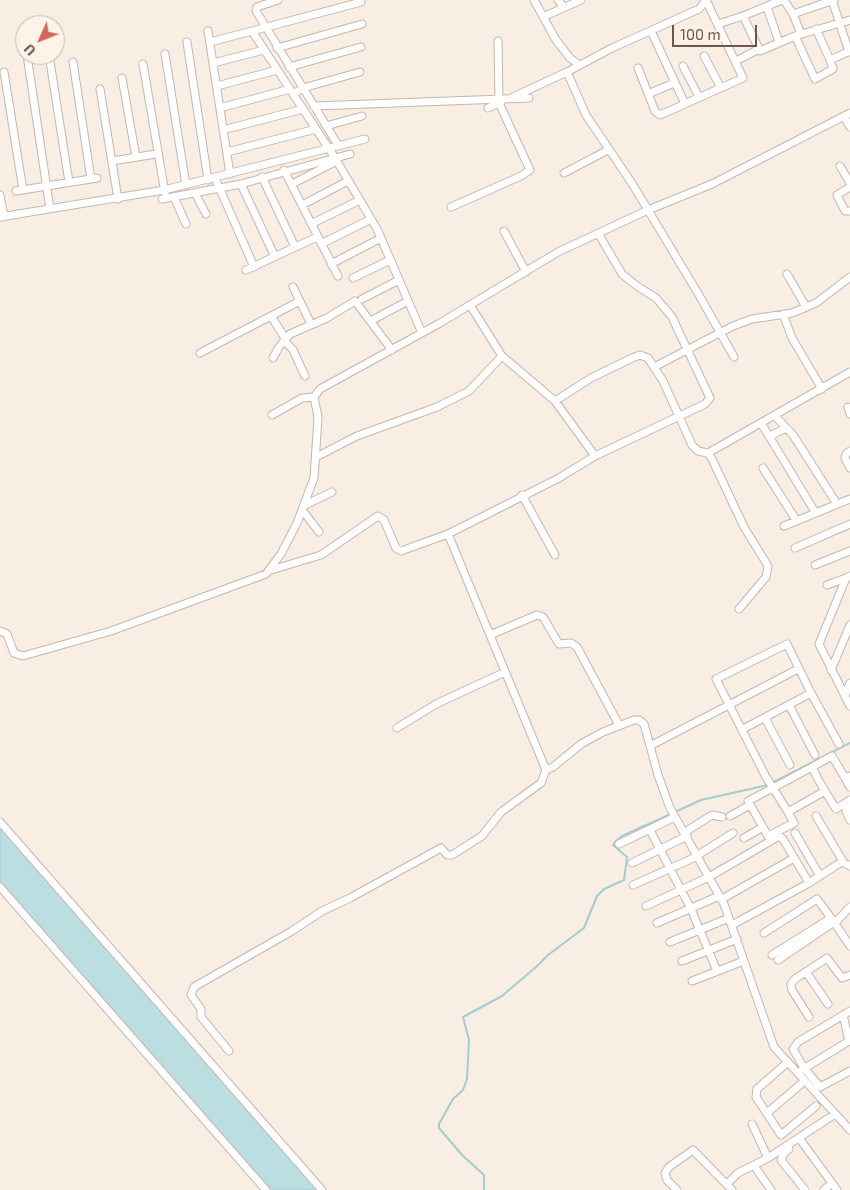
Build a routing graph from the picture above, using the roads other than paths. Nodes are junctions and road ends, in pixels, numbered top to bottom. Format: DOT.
graph roads {
  1 [pos="278,0"];
  2 [pos="534,0"];
  3 [pos="558,0"];
  4 [pos="580,0"];
  5 [pos="706,0"];
  6 [pos="783,0"];
  7 [pos="833,0"];
  8 [pos="361,2"];
  9 [pos="766,7"];
  10 [pos="564,8"];
  11 [pos="793,14"];
  12 [pos="744,16"];
  13 [pos="543,17"];
  14 [pos="850,20"];
  15 [pos="839,23"];
  16 [pos="362,24"];
  17 [pos="718,24"];
  18 [pos="265,28"];
  19 [pos="816,29"];
  20 [pos="208,31"];
  21 [pos="252,31"];
  22 [pos="651,31"];
  23 [pos="846,32"];
  24 [pos="798,35"];
  25 [pos="498,41"];
  26 [pos="186,42"];
  27 [pos="210,42"];
  28 [pos="780,42"];
  29 [pos="361,47"];
  30 [pos="278,48"];
  31 [pos="264,50"];
  32 [pos="758,50"];
  33 [pos="849,52"];
  34 [pos="165,54"];
  35 [pos="704,56"];
  36 [pos="830,60"];
  37 [pos="736,61"];
  38 [pos="73,62"];
  39 [pos="213,63"];
  40 [pos="143,64"];
  41 [pos="578,64"];
  42 [pos="28,65"];
  43 [pos="51,65"];
  44 [pos="683,66"];
  45 [pos="289,67"];
  46 [pos="638,68"];
  47 [pos="277,70"];
  48 [pos="4,72"];
  49 [pos="360,72"];
  50 [pos="567,72"];
  51 [pos="122,78"];
  52 [pos="674,83"];
  53 [pos="216,86"];
  54 [pos="302,88"];
  55 [pos="721,88"];
  56 [pos="100,89"];
  57 [pos="291,92"];
  58 [pos="648,94"];
  59 [pos="529,98"];
  60 [pos="699,98"];
  61 [pos="499,103"];
  62 [pos="685,104"];
  63 [pos="314,106"];
  64 [pos="220,108"];
  65 [pos="488,108"];
  66 [pos="302,109"];
  67 [pos="847,114"];
  68 [pos="362,116"];
  69 [pos="326,126"];
  70 [pos="850,126"];
  71 [pos="316,129"];
  72 [pos="223,130"];
  73 [pos="365,138"];
  74 [pos="338,145"];
  75 [pos="328,148"];
  76 [pos="608,150"];
  77 [pos="227,152"];
  78 [pos="156,154"];
  79 [pos="350,154"];
  80 [pos="136,157"];
  81 [pos="336,160"];
  82 [pos="112,161"];
  83 [pos="840,166"];
  84 [pos="284,170"];
  85 [pos="230,174"];
  86 [pos="564,174"];
  87 [pos="262,177"];
  88 [pos="211,179"];
  89 [pos="348,181"];
  90 [pos="70,182"];
  91 [pos="241,184"];
  92 [pos="292,184"];
  93 [pos="46,185"];
  94 [pos="186,185"];
  95 [pos="850,185"];
  96 [pos="219,188"];
  97 [pos="164,190"];
  98 [pos="196,193"];
  99 [pos="0,195"];
  100 [pos="167,198"];
  101 [pos="118,199"];
  102 [pos="360,200"];
  103 [pos="302,204"];
  104 [pos="451,208"];
  105 [pos="50,209"];
  106 [pos="648,210"];
  107 [pos="850,211"];
  108 [pos="206,214"];
  109 [pos="2,217"];
  110 [pos="371,219"];
  111 [pos="186,224"];
  112 [pos="311,224"];
  113 [pos="504,231"];
  114 [pos="598,233"];
  115 [pos="381,238"];
  116 [pos="319,240"];
  117 [pos="295,247"];
  118 [pos="275,257"];
  119 [pos="390,260"];
  120 [pos="332,264"];
  121 [pos="254,266"];
  122 [pos="246,270"];
  123 [pos="526,272"];
  124 [pos="787,274"];
  125 [pos="338,276"];
  126 [pos="850,277"];
  127 [pos="353,278"];
  128 [pos="399,280"];
  129 [pos="293,287"];
  130 [pos="362,299"];
  131 [pos="300,301"];
  132 [pos="408,301"];
  133 [pos="470,305"];
  134 [pos="806,307"];
  135 [pos="783,314"];
  136 [pos="271,316"];
  137 [pos="374,319"];
  138 [pos="311,324"];
  139 [pos="721,332"];
  140 [pos="422,333"];
  141 [pos="285,339"];
  142 [pos="688,349"];
  143 [pos="392,350"];
  144 [pos="200,353"];
  145 [pos="502,356"];
  146 [pos="734,357"];
  147 [pos="273,358"];
  148 [pos="656,366"];
  149 [pos="850,372"];
  150 [pos="305,376"];
  151 [pos="822,389"];
  152 [pos="314,397"];
  153 [pos="555,401"];
  154 [pos="272,415"];
  155 [pos="774,416"];
  156 [pos="678,417"];
  157 [pos="762,423"];
  158 [pos="786,428"];
  159 [pos="770,436"];
  160 [pos="850,451"];
  161 [pos="708,453"];
  162 [pos="595,456"];
  163 [pos="316,457"];
  164 [pos="762,468"];
  165 [pos="850,468"];
  166 [pos="332,492"];
  167 [pos="522,495"];
  168 [pos="850,499"];
  169 [pos="837,504"];
  170 [pos="304,508"];
  171 [pos="815,512"];
  172 [pos="796,520"];
  173 [pos="850,524"];
  174 [pos="784,526"];
  175 [pos="320,532"];
  176 [pos="448,534"];
  177 [pos="795,548"];
  178 [pos="850,551"];
  179 [pos="555,555"];
  180 [pos="815,565"];
  181 [pos="271,570"];
  182 [pos="848,577"];
  183 [pos="827,585"];
  184 [pos="739,609"];
  185 [pos="850,625"];
  186 [pos="0,631"];
  187 [pos="490,634"];
  188 [pos="798,669"];
  189 [pos="830,670"];
  190 [pos="505,672"];
  191 [pos="850,683"];
  192 [pos="811,693"];
  193 [pos="845,696"];
  194 [pos="729,704"];
  195 [pos="789,705"];
  196 [pos="850,706"];
  197 [pos="765,718"];
  198 [pos="619,725"];
  199 [pos="396,728"];
  200 [pos="743,729"];
  201 [pos="840,744"];
  202 [pos="650,746"];
  203 [pos="815,754"];
  204 [pos="790,765"];
  205 [pos="812,767"];
  206 [pos="546,770"];
  207 [pos="848,777"];
  208 [pos="771,785"];
  209 [pos="850,787"];
  210 [pos="824,791"];
  211 [pos="850,800"];
  212 [pos="750,806"];
  213 [pos="850,807"];
  214 [pos="788,812"];
  215 [pos="674,814"];
  216 [pos="816,816"];
  217 [pos="850,820"];
  218 [pos="0,822"];
  219 [pos="763,826"];
  220 [pos="650,830"];
  221 [pos="733,833"];
  222 [pos="795,833"];
  223 [pos="686,834"];
  224 [pos="744,838"];
  225 [pos="619,844"];
  226 [pos="660,850"];
  227 [pos="698,856"];
  228 [pos="794,858"];
  229 [pos="843,861"];
  230 [pos="632,863"];
  231 [pos="850,866"];
  232 [pos="670,869"];
  233 [pos="820,876"];
  234 [pos="709,877"];
  235 [pos="809,883"];
  236 [pos="633,885"];
  237 [pos="0,887"];
  238 [pos="680,889"];
  239 [pos="721,897"];
  240 [pos="646,906"];
  241 [pos="850,907"];
  242 [pos="691,908"];
  243 [pos="833,920"];
  244 [pos="731,921"];
  245 [pos="657,923"];
  246 [pos="700,930"];
  247 [pos="764,933"];
  248 [pos="737,939"];
  249 [pos="670,942"];
  250 [pos="850,946"];
  251 [pos="708,950"];
  252 [pos="772,955"];
  253 [pos="778,960"];
  254 [pos="682,961"];
  255 [pos="741,962"];
  256 [pos="717,971"];
  257 [pos="806,972"];
  258 [pos="850,974"];
  259 [pos="692,981"];
  260 [pos="828,1004"];
  261 [pos="847,1013"];
  262 [pos="808,1017"];
  263 [pos="850,1044"];
  264 [pos="229,1051"];
  265 [pos="788,1062"];
  266 [pos="801,1070"];
  267 [pos="850,1072"];
  268 [pos="801,1084"];
  269 [pos="816,1106"];
  270 [pos="767,1113"];
  271 [pos="835,1114"];
  272 [pos="752,1124"];
  273 [pos="850,1130"];
  274 [pos="781,1135"];
  275 [pos="800,1140"];
  276 [pos="788,1145"];
  277 [pos="768,1158"];
  278 [pos="756,1170"];
  279 [pos="832,1183"];
  280 [pos="731,1188"];
  281 [pos="266,1190"];
  282 [pos="322,1190"];
  283 [pos="677,1190"];
  284 [pos="771,1190"];
  285 [pos="805,1190"];
  286 [pos="824,1190"];
  287 [pos="838,1190"];
  1 -- 18 [label="street"];
  2 -- 13 [label="street"];
  3 -- 10 [label="street"];
  4 -- 10 [label="street"];
  5 -- 17 [label="street"];
  5 -- 22 [label="street"];
  6 -- 9 [label="street"];
  6 -- 11 [label="street"];
  7 -- 11 [label="street"];
  7 -- 15 [label="street"];
  8 -- 18 [label="street"];
  9 -- 12 [label="street"];
  9 -- 28 [label="street"];
  10 -- 13 [label="street"];
  11 -- 24 [label="street"];
  12 -- 17 [label="street"];
  12 -- 32 [label="street"];
  13 -- 41 [label="street"];
  14 -- 15 [label="street"];
  15 -- 19 [label="street"];
  15 -- 23 [label="street"];
  16 -- 30 [label="street"];
  17 -- 37 [label="street"];
  18 -- 21 [label="street"];
  18 -- 30 [label="street"];
  19 -- 24 [label="street"];
  19 -- 36 [label="street"];
  20 -- 27 [label="street"];
  21 -- 27 [label="street"];
  21 -- 31 [label="street"];
  22 -- 41 [label="street"];
  22 -- 52 [label="street"];
  23 -- 33 [label="street"];
  24 -- 28 [label="street"];
  24 -- 36 [label="street"];
  25 -- 61 [label="street"];
  26 -- 88 [label="street"];
  27 -- 39 [label="street"];
  28 -- 32 [label="street"];
  29 -- 45 [label="street"];
  30 -- 45 [label="street"];
  31 -- 39 [label="street"];
  31 -- 47 [label="street"];
  32 -- 37 [label="street"];
  33 -- 36 [label="street"];
  34 -- 94 [label="street"];
  35 -- 55 [label="street"];
  37 -- 55 [label="street"];
  38 -- 90 [label="street"];
  39 -- 53 [label="street"];
  40 -- 78 [label="street"];
  41 -- 50 [label="street"];
  42 -- 93 [label="street"];
  43 -- 90 [label="street"];
  44 -- 60 [label="street"];
  45 -- 54 [label="street"];
  46 -- 58 [label="street"];
  47 -- 53 [label="street"];
  47 -- 57 [label="street"];
  48 -- 93 [label="street"];
  49 -- 54 [label="street"];
  50 -- 61 [label="street"];
  50 -- 76 [label="street"];
  51 -- 80 [label="street"];
  52 -- 58 [label="street"];
  52 -- 62 [label="street"];
  53 -- 64 [label="street"];
  54 -- 57 [label="street"];
  54 -- 63 [label="street"];
  55 -- 60 [label="street"];
  56 -- 82 [label="street"];
  57 -- 64 [label="street"];
  57 -- 66 [label="street"];
  58 -- 62 [label="street"];
  59 -- 63 [label="street"];
  60 -- 62 [label="street"];
  61 -- 65 [label="street"];
  61 -- 104 [label="street"];
  63 -- 69 [label="street"];
  64 -- 72 [label="street"];
  66 -- 71 [label="street"];
  66 -- 72 [label="street"];
  67 -- 70 [label="street"];
  67 -- 106 [label="street"];
  68 -- 69 [label="street"];
  69 -- 74 [label="street"];
  71 -- 75 [label="street"];
  71 -- 77 [label="street"];
  72 -- 77 [label="street"];
  73 -- 74 [label="street"];
  74 -- 75 [label="street"];
  75 -- 81 [label="street"];
  75 -- 85 [label="street"];
  76 -- 86 [label="street"];
  76 -- 106 [label="street"];
  77 -- 85 [label="street"];
  78 -- 80 [label="street"];
  78 -- 97 [label="street"];
  79 -- 81 [label="street"];
  80 -- 82 [label="street"];
  81 -- 84 [label="street"];
  81 -- 89 [label="street"];
  81 -- 92 [label="street"];
  82 -- 101 [label="street"];
  83 -- 95 [label="street"];
  84 -- 87 [label="street"];
  84 -- 92 [label="street"];
  85 -- 88 [label="street"];
  87 -- 91 [label="street"];
  87 -- 117 [label="street"];
  88 -- 94 [label="street"];
  88 -- 96 [label="street"];
  89 -- 102 [label="street"];
  89 -- 103 [label="street"];
  90 -- 93 [label="street"];
  91 -- 96 [label="street"];
  91 -- 118 [label="street"];
  92 -- 103 [label="street"];
  93 -- 105 [label="street"];
  94 -- 97 [label="street"];
  95 -- 107 [label="street"];
  96 -- 98 [label="street"];
  96 -- 121 [label="street"];
  97 -- 100 [label="street"];
  97 -- 101 [label="street"];
  98 -- 100 [label="street"];
  98 -- 108 [label="street"];
  99 -- 109 [label="street"];
  100 -- 111 [label="street"];
  101 -- 105 [label="street"];
  102 -- 110 [label="street"];
  102 -- 112 [label="street"];
  103 -- 112 [label="street"];
  105 -- 109 [label="street"];
  106 -- 114 [label="street"];
  106 -- 139 [label="street"];
  110 -- 115 [label="street"];
  110 -- 116 [label="street"];
  112 -- 116 [label="street"];
  113 -- 123 [label="street"];
  114 -- 123 [label="street"];
  114 -- 142 [label="street"];
  115 -- 119 [label="street"];
  115 -- 120 [label="street"];
  116 -- 117 [label="street"];
  116 -- 120 [label="street"];
  117 -- 118 [label="street"];
  118 -- 121 [label="street"];
  119 -- 127 [label="street"];
  119 -- 128 [label="street"];
  120 -- 125 [label="street"];
  121 -- 122 [label="street"];
  123 -- 133 [label="street"];
  124 -- 134 [label="street"];
  126 -- 134 [label="street"];
  128 -- 130 [label="street"];
  128 -- 132 [label="street"];
  129 -- 131 [label="street"];
  131 -- 136 [label="street"];
  131 -- 138 [label="street"];
  132 -- 137 [label="street"];
  132 -- 140 [label="street"];
  133 -- 140 [label="street"];
  133 -- 145 [label="street"];
  134 -- 135 [label="street"];
  135 -- 139 [label="street"];
  135 -- 151 [label="street"];
  136 -- 141 [label="street"];
  136 -- 144 [label="street"];
  138 -- 141 [label="street"];
  138 -- 143 [label="street"];
  139 -- 142 [label="street"];
  139 -- 146 [label="street"];
  140 -- 143 [label="street"];
  141 -- 147 [label="street"];
  141 -- 150 [label="street"];
  142 -- 148 [label="street"];
  142 -- 156 [label="street"];
  143 -- 152 [label="street"];
  145 -- 153 [label="street"];
  145 -- 163 [label="street"];
  148 -- 153 [label="street"];
  148 -- 156 [label="street"];
  149 -- 151 [label="street"];
  151 -- 155 [label="street"];
  152 -- 154 [label="street"];
  152 -- 163 [label="street"];
  153 -- 162 [label="street"];
  155 -- 157 [label="street"];
  155 -- 158 [label="street"];
  156 -- 161 [label="street"];
  156 -- 162 [label="street"];
  157 -- 159 [label="street"];
  157 -- 161 [label="street"];
  158 -- 159 [label="street"];
  158 -- 169 [label="street"];
  159 -- 171 [label="street"];
  160 -- 165 [label="street"];
  161 -- 184 [label="street"];
  162 -- 167 [label="street"];
  163 -- 170 [label="street"];
  164 -- 172 [label="street"];
  166 -- 170 [label="street"];
  167 -- 176 [label="street"];
  167 -- 179 [label="street"];
  168 -- 169 [label="street"];
  169 -- 171 [label="street"];
  170 -- 175 [label="street"];
  170 -- 181 [label="street"];
  171 -- 172 [label="street"];
  172 -- 174 [label="street"];
  173 -- 177 [label="street"];
  176 -- 181 [label="street"];
  176 -- 187 [label="street"];
  178 -- 180 [label="street"];
  181 -- 186 [label="street"];
  182 -- 183 [label="street"];
  182 -- 189 [label="street"];
  185 -- 189 [label="street"];
  187 -- 190 [label="street"];
  187 -- 198 [label="street"];
  188 -- 192 [label="street"];
  188 -- 194 [label="street"];
  188 -- 194 [label="street"];
  189 -- 193 [label="street"];
  190 -- 199 [label="street"];
  190 -- 206 [label="street"];
  191 -- 193 [label="street"];
  192 -- 195 [label="street"];
  192 -- 201 [label="street"];
  193 -- 196 [label="street"];
  194 -- 200 [label="street"];
  194 -- 202 [label="street"];
  195 -- 197 [label="street"];
  195 -- 203 [label="street"];
  197 -- 200 [label="street"];
  197 -- 204 [label="street"];
  198 -- 202 [label="street"];
  198 -- 206 [label="street"];
  200 -- 208 [label="street"];
  202 -- 215 [label="street"];
  205 -- 207 [label="street"];
  205 -- 208 [label="street"];
  205 -- 210 [label="street"];
  206 -- 264 [label="street"];
  207 -- 209 [label="street"];
  208 -- 212 [label="street"];
  208 -- 214 [label="street"];
  210 -- 211 [label="street"];
  210 -- 214 [label="street"];
  212 -- 219 [label="street"];
  212 -- 223 [label="street"];
  213 -- 217 [label="street"];
  214 -- 219 [label="street"];
  215 -- 220 [label="street"];
  215 -- 223 [label="street"];
  216 -- 229 [label="street"];
  218 -- 282 [label="street"];
  219 -- 224 [label="street"];
  220 -- 225 [label="street"];
  220 -- 226 [label="street"];
  221 -- 227 [label="street"];
  222 -- 233 [label="street"];
  223 -- 226 [label="street"];
  223 -- 227 [label="street"];
  226 -- 230 [label="street"];
  226 -- 232 [label="street"];
  227 -- 232 [label="street"];
  227 -- 234 [label="street"];
  228 -- 234 [label="street"];
  228 -- 235 [label="street"];
  228 -- 239 [label="street"];
  229 -- 231 [label="street"];
  229 -- 233 [label="street"];
  232 -- 236 [label="street"];
  232 -- 238 [label="street"];
  233 -- 235 [label="street"];
  234 -- 238 [label="street"];
  234 -- 239 [label="street"];
  235 -- 244 [label="street"];
  237 -- 281 [label="street"];
  238 -- 240 [label="street"];
  238 -- 242 [label="street"];
  239 -- 242 [label="street"];
  239 -- 244 [label="street"];
  241 -- 243 [label="street"];
  242 -- 245 [label="street"];
  242 -- 246 [label="street"];
  243 -- 247 [label="street"];
  243 -- 250 [label="street"];
  243 -- 252 [label="street"];
  243 -- 253 [label="street"];
  244 -- 246 [label="street"];
  244 -- 248 [label="street"];
  246 -- 249 [label="street"];
  246 -- 251 [label="street"];
  248 -- 251 [label="street"];
  248 -- 265 [label="street"];
  251 -- 254 [label="street"];
  251 -- 256 [label="street"];
  255 -- 256 [label="street"];
  256 -- 259 [label="street"];
  257 -- 258 [label="street"];
  257 -- 260 [label="street"];
  257 -- 262 [label="street"];
  261 -- 263 [label="street"];
  261 -- 266 [label="street"];
  263 -- 266 [label="street"];
  265 -- 266 [label="street"];
  265 -- 270 [label="street"];
  266 -- 267 [label="street"];
  266 -- 271 [label="street"];
  268 -- 270 [label="street"];
  269 -- 274 [label="street"];
  270 -- 274 [label="street"];
  271 -- 273 [label="street"];
  271 -- 275 [label="street"];
  272 -- 277 [label="street"];
  274 -- 276 [label="street"];
  275 -- 276 [label="street"];
  275 -- 279 [label="street"];
  275 -- 285 [label="street"];
  276 -- 277 [label="street"];
  277 -- 280 [label="street"];
  278 -- 284 [label="street"];
  279 -- 286 [label="street"];
  279 -- 287 [label="street"];
  280 -- 283 [label="street"];
}
